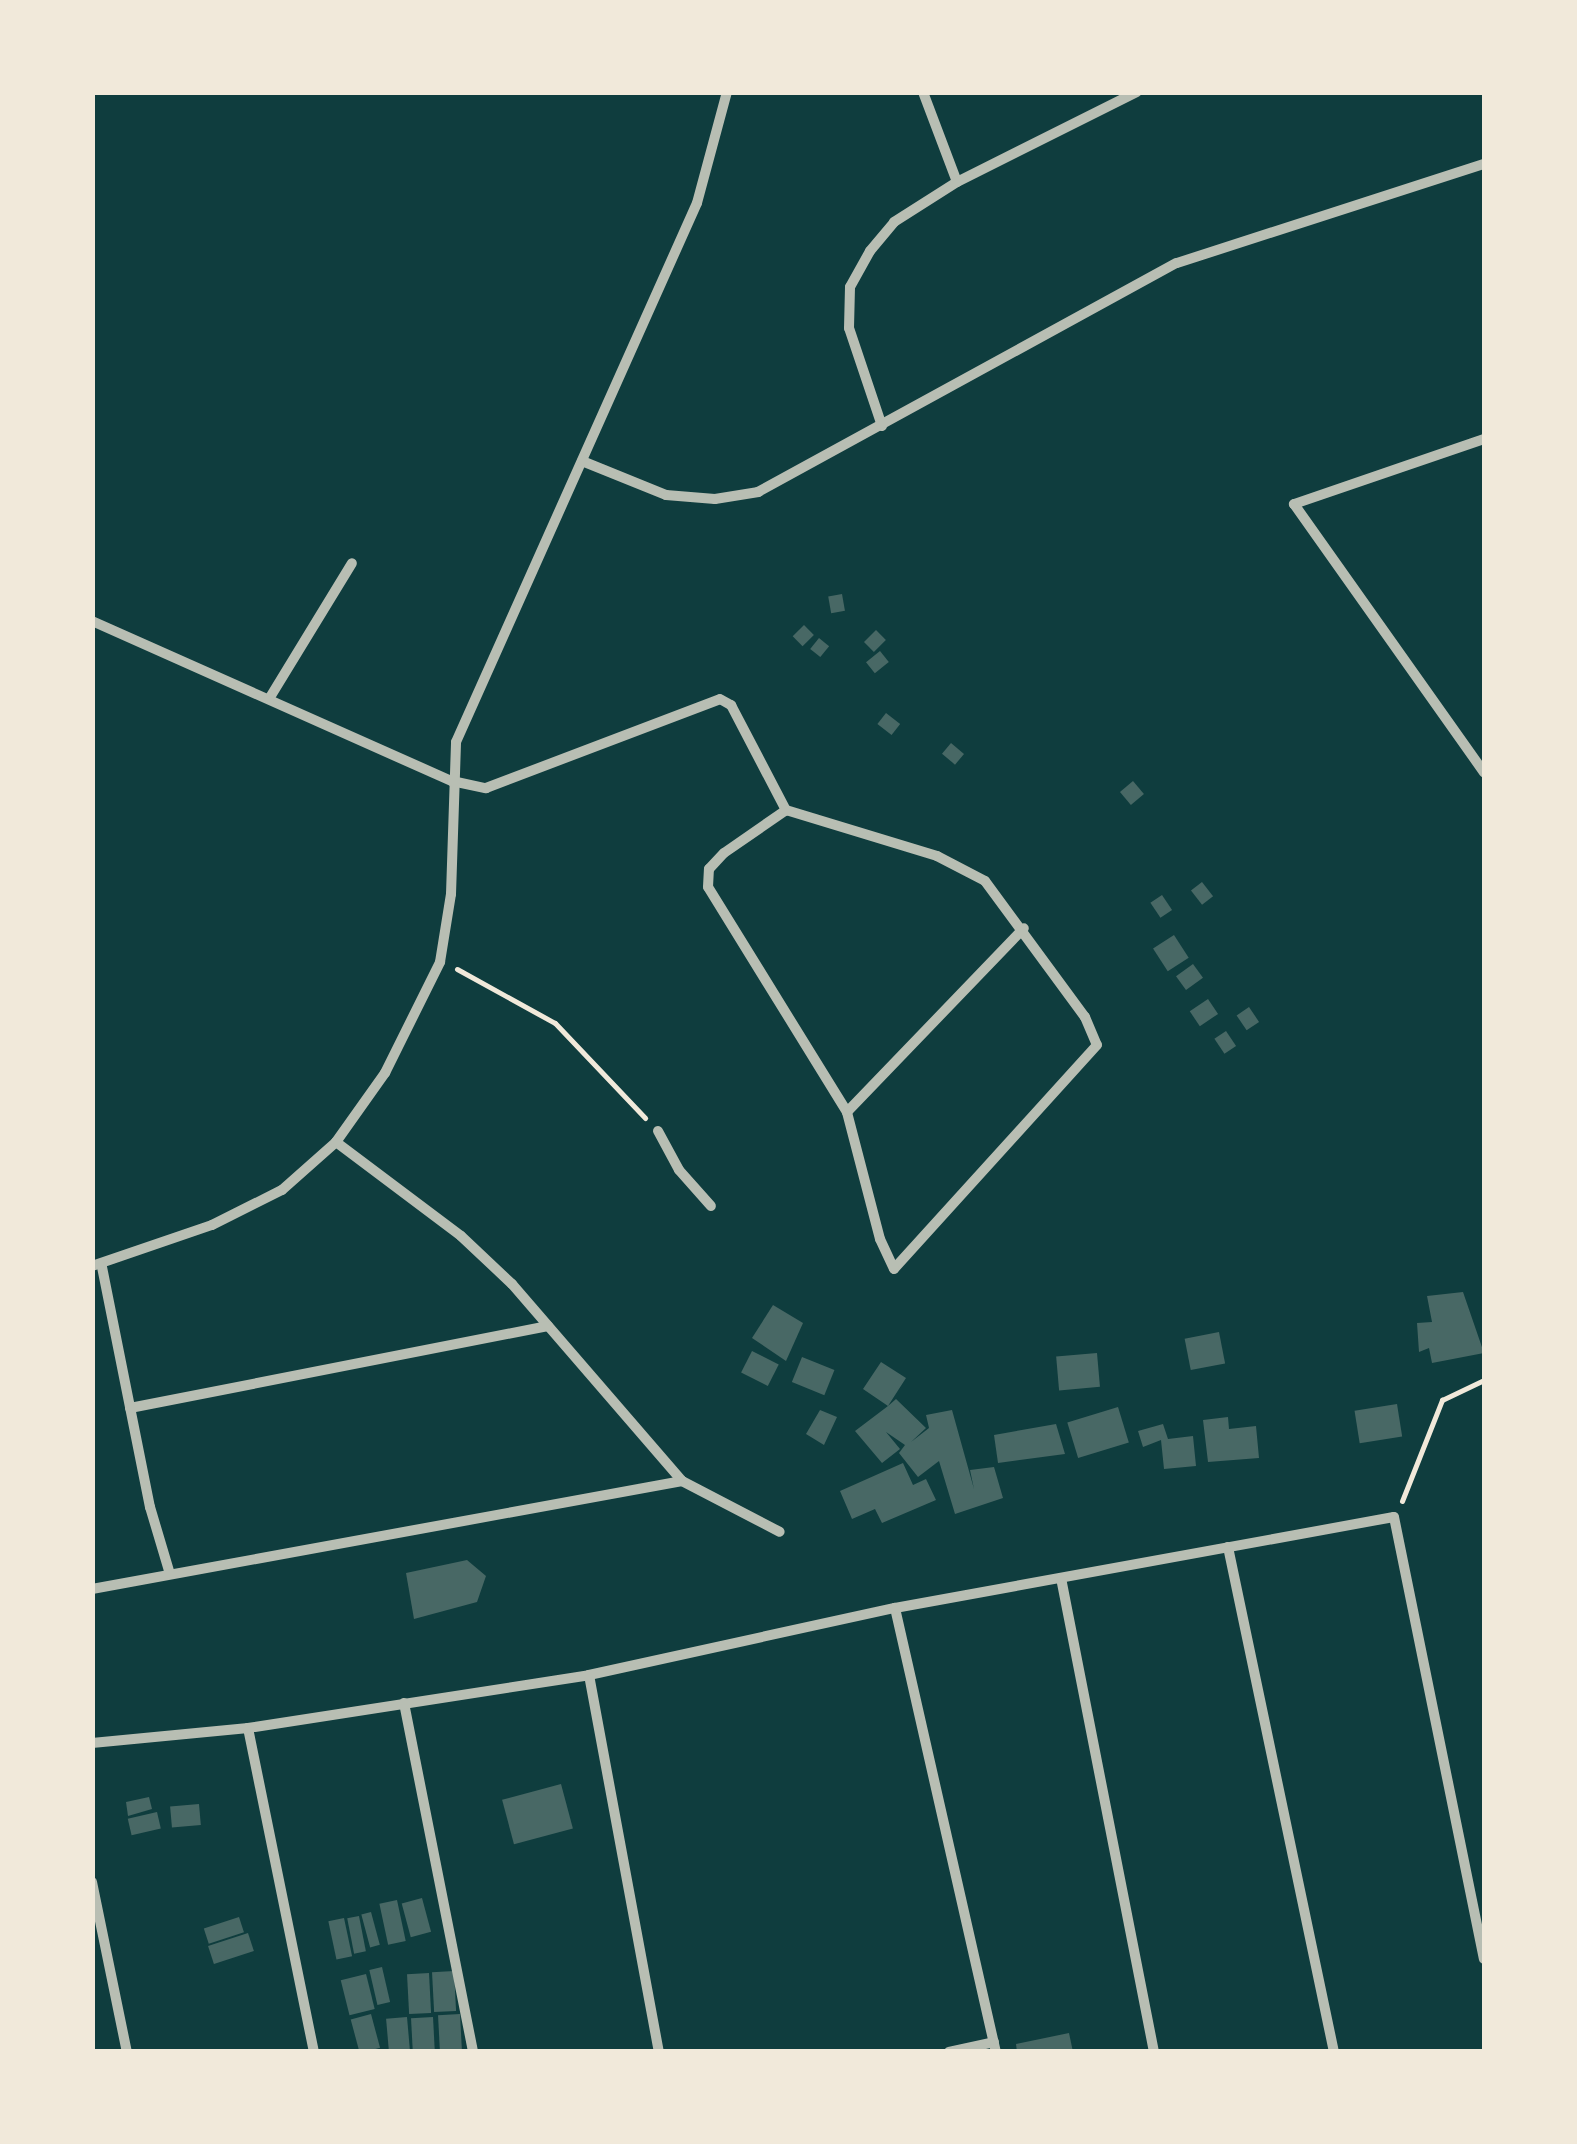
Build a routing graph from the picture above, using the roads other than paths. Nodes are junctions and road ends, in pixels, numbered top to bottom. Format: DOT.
graph roads {
  1 [pos="727,92"];
  2 [pos="922,92"];
  3 [pos="1137,92"];
  4 [pos="1106,97"];
  5 [pos="1484,164"];
  6 [pos="957,182"];
  7 [pos="882,426"];
  8 [pos="1484,439"];
  9 [pos="582,461"];
  10 [pos="352,563"];
  11 [pos="92,621"];
  12 [pos="270,699"];
  13 [pos="1484,772"];
  14 [pos="452,781"];
  15 [pos="786,810"];
  16 [pos="1024,928"];
  17 [pos="847,1112"];
  18 [pos="658,1131"];
  19 [pos="336,1142"];
  20 [pos="711,1206"];
  21 [pos="97,1266"];
  22 [pos="548,1326"];
  23 [pos="130,1408"];
  24 [pos="682,1481"];
  25 [pos="780,1532"];
  26 [pos="1228,1547"];
  27 [pos="170,1574"];
  28 [pos="1061,1578"];
  29 [pos="92,1589"];
  30 [pos="894,1608"];
  31 [pos="590,1676"];
  32 [pos="404,1703"];
  33 [pos="248,1728"];
  34 [pos="92,1743"];
  35 [pos="92,1882"];
  36 [pos="1484,1959"];
  37 [pos="995,2046"];
  38 [pos="127,2052"];
  39 [pos="314,2052"];
  40 [pos="474,2052"];
  41 [pos="659,2052"];
  42 [pos="949,2052"];
  43 [pos="1154,2052"];
  44 [pos="1334,2052"];
  1 -- 9 [label="street"];
  2 -- 6 [label="street"];
  3 -- 4 [label="street"];
  4 -- 6 [label="street"];
  5 -- 7 [label="street"];
  6 -- 7 [label="street"];
  7 -- 9 [label="street"];
  8 -- 13 [label="street"];
  9 -- 14 [label="street"];
  10 -- 12 [label="street"];
  11 -- 12 [label="street"];
  12 -- 14 [label="street"];
  14 -- 15 [label="street"];
  14 -- 19 [label="street"];
  15 -- 16 [label="street"];
  15 -- 17 [label="street"];
  16 -- 17 [label="street"];
  16 -- 17 [label="street"];
  18 -- 20 [label="street"];
  19 -- 21 [label="street"];
  19 -- 22 [label="street"];
  21 -- 23 [label="street"];
  22 -- 23 [label="street"];
  22 -- 24 [label="street"];
  23 -- 27 [label="street"];
  24 -- 25 [label="street"];
  24 -- 27 [label="street"];
  26 -- 28 [label="street"];
  26 -- 36 [label="street"];
  26 -- 44 [label="street"];
  27 -- 29 [label="street"];
  28 -- 30 [label="street"];
  28 -- 43 [label="street"];
  30 -- 31 [label="street"];
  30 -- 37 [label="street"];
  31 -- 32 [label="street"];
  31 -- 41 [label="street"];
  32 -- 33 [label="street"];
  32 -- 40 [label="street"];
  33 -- 34 [label="street"];
  33 -- 39 [label="street"];
  35 -- 38 [label="street"];
  37 -- 42 [label="street"];
}
